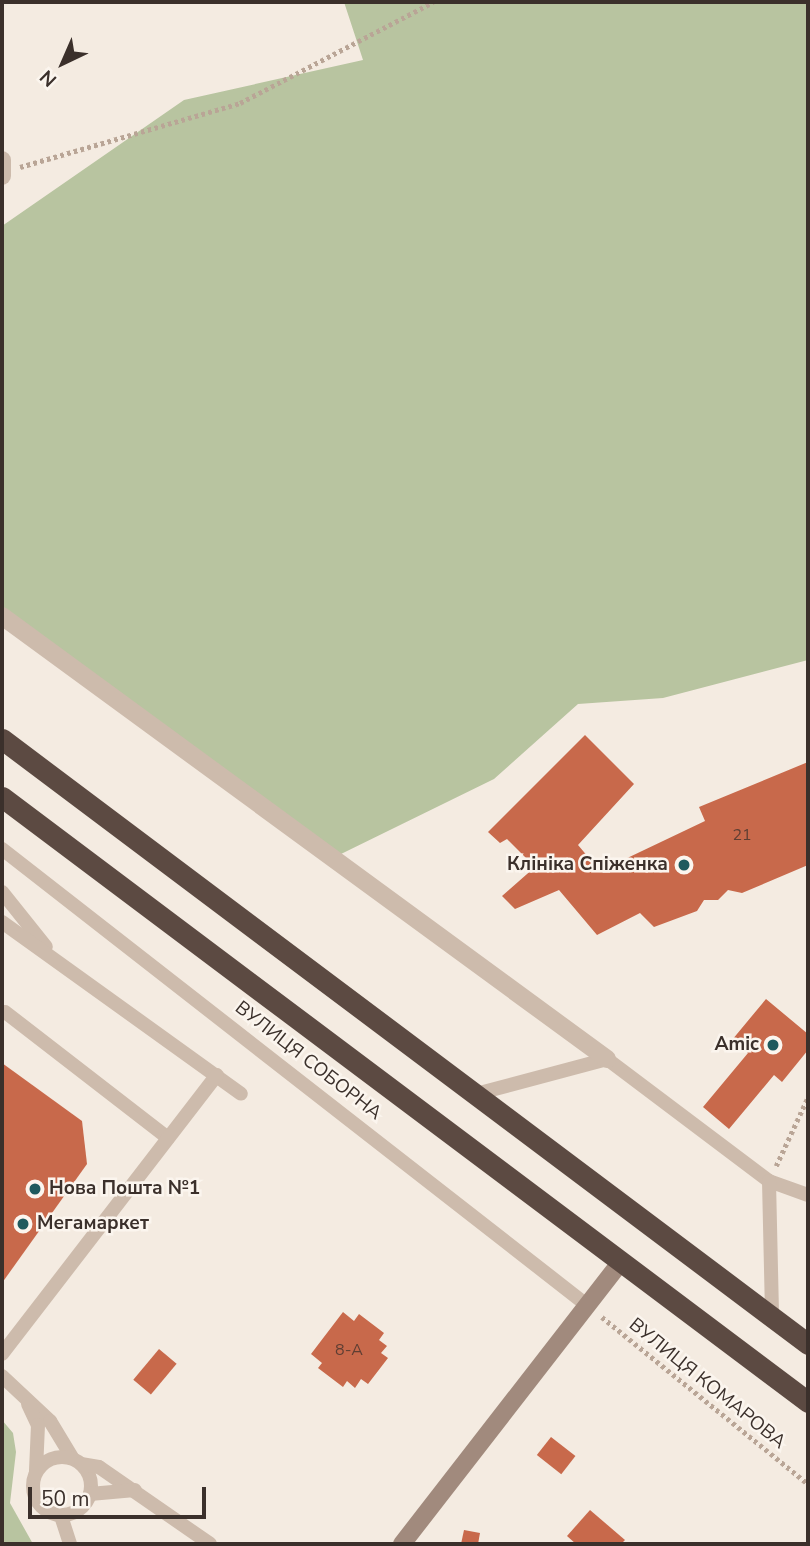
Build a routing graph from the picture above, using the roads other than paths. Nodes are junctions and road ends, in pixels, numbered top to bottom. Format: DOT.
graph roads {
  1 [pos="2,616"];
  2 [pos="2,739"];
  3 [pos="2,797"];
  4 [pos="2,849"];
  5 [pos="2,892"];
  6 [pos="2,922"];
  7 [pos="49,951"];
  8 [pos="5,1012"];
  9 [pos="607,1059"];
  10 [pos="217,1075"];
  11 [pos="241,1094"];
  12 [pos="472,1095"];
  13 [pos="168,1138"];
  14 [pos="769,1181"];
  15 [pos="808,1195"];
  16 [pos="621,1262"];
  17 [pos="588,1306"];
  18 [pos="772,1317"];
  19 [pos="808,1344"];
  20 [pos="2,1354"];
  21 [pos="2,1376"];
  22 [pos="24,1397"];
  23 [pos="808,1402"];
  24 [pos="77,1462"];
  25 [pos="36,1471"];
  26 [pos="135,1490"];
  27 [pos="90,1494"];
  28 [pos="61,1516"];
  29 [pos="70,1544"];
  30 [pos="210,1544"];
  31 [pos="402,1544"];
  1 -- 9 [label="street"];
  2 -- 12 [label="highway"];
  3 -- 16 [label="highway"];
  4 -- 17 [label="lane, ВУЛИЦЯ СОБОРНА"];
  5 -- 7 [label="lane"];
  6 -- 7 [label="lane"];
  7 -- 10 [label="lane"];
  8 -- 13 [label="lane"];
  9 -- 12 [label="lane"];
  9 -- 14 [label="lane"];
  10 -- 11 [label="lane"];
  10 -- 13 [label="lane"];
  12 -- 18 [label="highway"];
  13 -- 20 [label="lane"];
  14 -- 15 [label="lane"];
  14 -- 18 [label="lane"];
  16 -- 17 [label="main road"];
  16 -- 23 [label="highway"];
  17 -- 31 [label="main road"];
  18 -- 19 [label="highway"];
  21 -- 22 [label="lane"];
  22 -- 24 [label="lane"];
  22 -- 25 [label="lane"];
  24 -- 25 [label="lane"];
  24 -- 26 [label="lane"];
  24 -- 27 [label="lane"];
  25 -- 28 [label="lane"];
  26 -- 27 [label="lane"];
  26 -- 30 [label="lane"];
  27 -- 28 [label="lane"];
  28 -- 29 [label="lane"];
}
